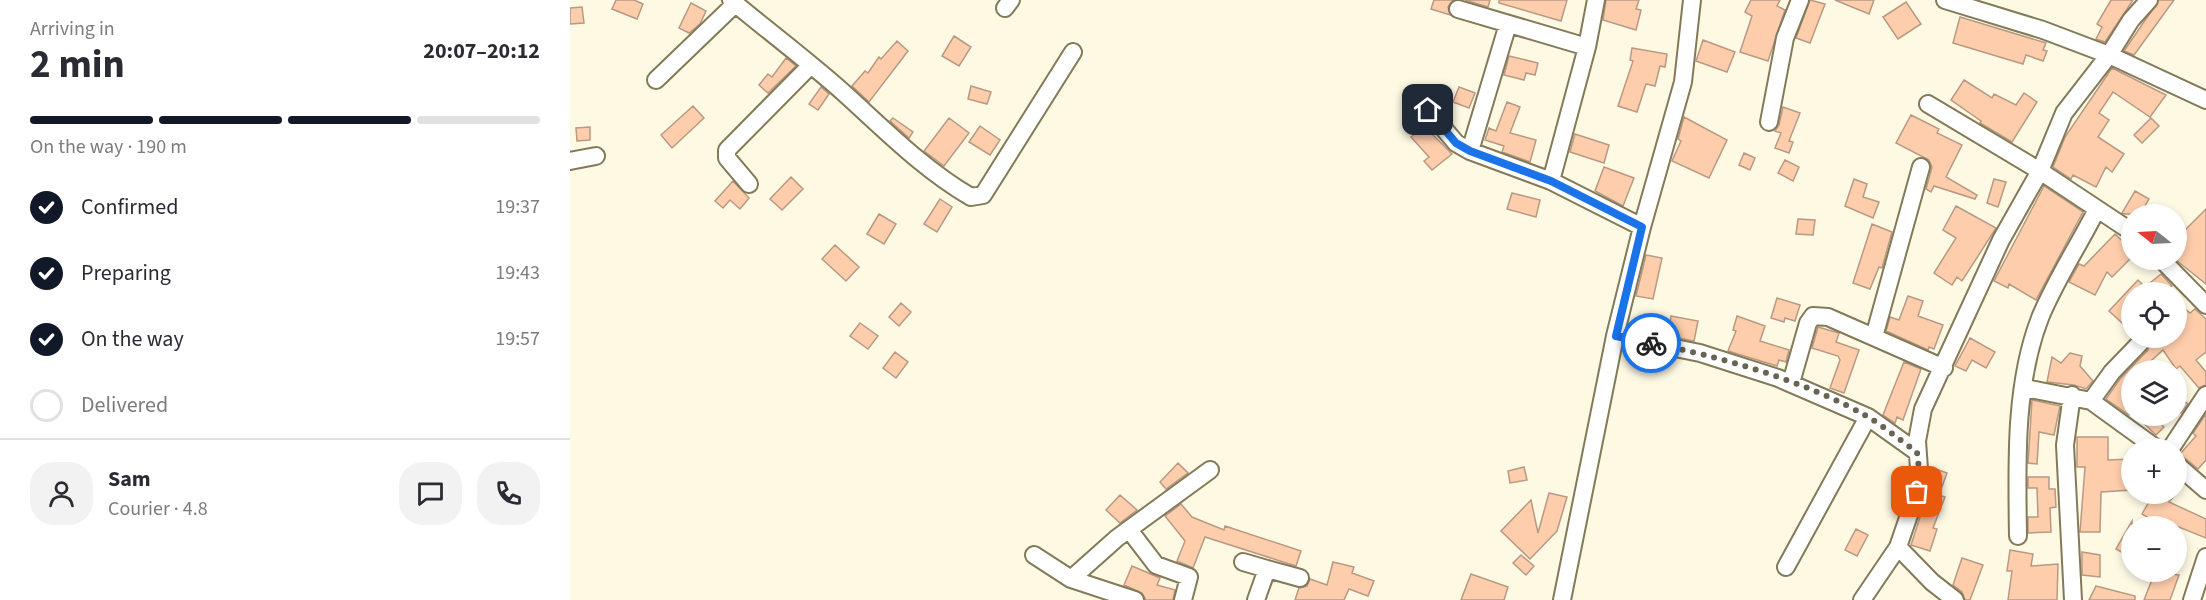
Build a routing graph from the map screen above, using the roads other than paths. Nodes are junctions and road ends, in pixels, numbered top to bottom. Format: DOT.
graph roads {
  1 [pos="1596,0"];
  2 [pos="1692,0"];
  3 [pos="1800,0"];
  4 [pos="1945,0"];
  5 [pos="2149,0"];
  6 [pos="733,2"];
  7 [pos="1458,9"];
  8 [pos="1508,24"];
  9 [pos="1587,47"];
  10 [pos="1073,52"];
  11 [pos="2109,55"];
  12 [pos="811,65"];
  13 [pos="656,80"];
  14 [pos="2206,100"];
  15 [pos="1928,104"];
  16 [pos="1428,110"];
  17 [pos="1769,122"];
  18 [pos="1470,151"];
  19 [pos="596,156"];
  20 [pos="570,161"];
  21 [pos="1921,167"];
  22 [pos="2040,171"];
  23 [pos="1551,181"];
  24 [pos="749,184"];
  25 [pos="2097,208"];
  26 [pos="2121,224"];
  27 [pos="1642,227"];
  28 [pos="2172,270"];
  29 [pos="2206,305"];
  30 [pos="1616,336"];
  31 [pos="1874,336"];
  32 [pos="2135,348"];
  33 [pos="1944,368"];
  34 [pos="1791,383"];
  35 [pos="2025,388"];
  36 [pos="2072,395"];
  37 [pos="2206,395"];
  38 [pos="2091,401"];
  39 [pos="1868,417"];
  40 [pos="2142,438"];
  41 [pos="2178,438"];
  42 [pos="1917,452"];
  43 [pos="1210,470"];
  44 [pos="2187,474"];
  45 [pos="2206,490"];
  46 [pos="1130,531"];
  47 [pos="2018,536"];
  48 [pos="1898,547"];
  49 [pos="1034,555"];
  50 [pos="2206,557"];
  51 [pos="1243,562"];
  52 [pos="1786,567"];
  53 [pos="1266,569"];
  54 [pos="1300,578"];
  55 [pos="1071,579"];
  56 [pos="1135,600"];
  57 [pos="1183,600"];
  58 [pos="1256,600"];
  59 [pos="1562,600"];
  60 [pos="1862,600"];
  61 [pos="1955,600"];
  62 [pos="2073,600"];
  63 [pos="2192,600"];
  1 -- 9 [label="street"];
  2 -- 27 [label="street"];
  3 -- 17 [label="street"];
  4 -- 11 [label="street"];
  5 -- 11 [label="street"];
  6 -- 12 [label="street"];
  6 -- 13 [label="street"];
  7 -- 8 [label="street"];
  8 -- 9 [label="street"];
  8 -- 18 [label="street"];
  9 -- 23 [label="street"];
  10 -- 12 [label="street"];
  11 -- 14 [label="street"];
  11 -- 22 [label="street"];
  12 -- 24 [label="street"];
  15 -- 22 [label="street"];
  16 -- 18 [label="street"];
  18 -- 23 [label="street"];
  19 -- 20 [label="street"];
  21 -- 31 [label="street"];
  22 -- 25 [label="street"];
  22 -- 33 [label="street"];
  23 -- 27 [label="street"];
  25 -- 26 [label="street"];
  25 -- 35 [label="street"];
  27 -- 30 [label="street"];
  28 -- 29 [label="street"];
  30 -- 34 [label="street"];
  30 -- 59 [label="street"];
  31 -- 33 [label="street"];
  31 -- 34 [label="street"];
  32 -- 38 [label="street"];
  33 -- 42 [label="street"];
  34 -- 39 [label="street"];
  35 -- 36 [label="street"];
  35 -- 47 [label="street"];
  36 -- 38 [label="street"];
  36 -- 62 [label="street"];
  37 -- 41 [label="street"];
  38 -- 40 [label="street"];
  39 -- 42 [label="street"];
  39 -- 52 [label="street"];
  42 -- 48 [label="street"];
  43 -- 46 [label="street"];
  44 -- 45 [label="street"];
  46 -- 55 [label="street"];
  46 -- 57 [label="street"];
  48 -- 60 [label="street"];
  48 -- 61 [label="street"];
  49 -- 55 [label="street"];
  50 -- 63 [label="street"];
  51 -- 53 [label="street"];
  53 -- 54 [label="street"];
  53 -- 58 [label="street"];
  55 -- 56 [label="street"];
}
